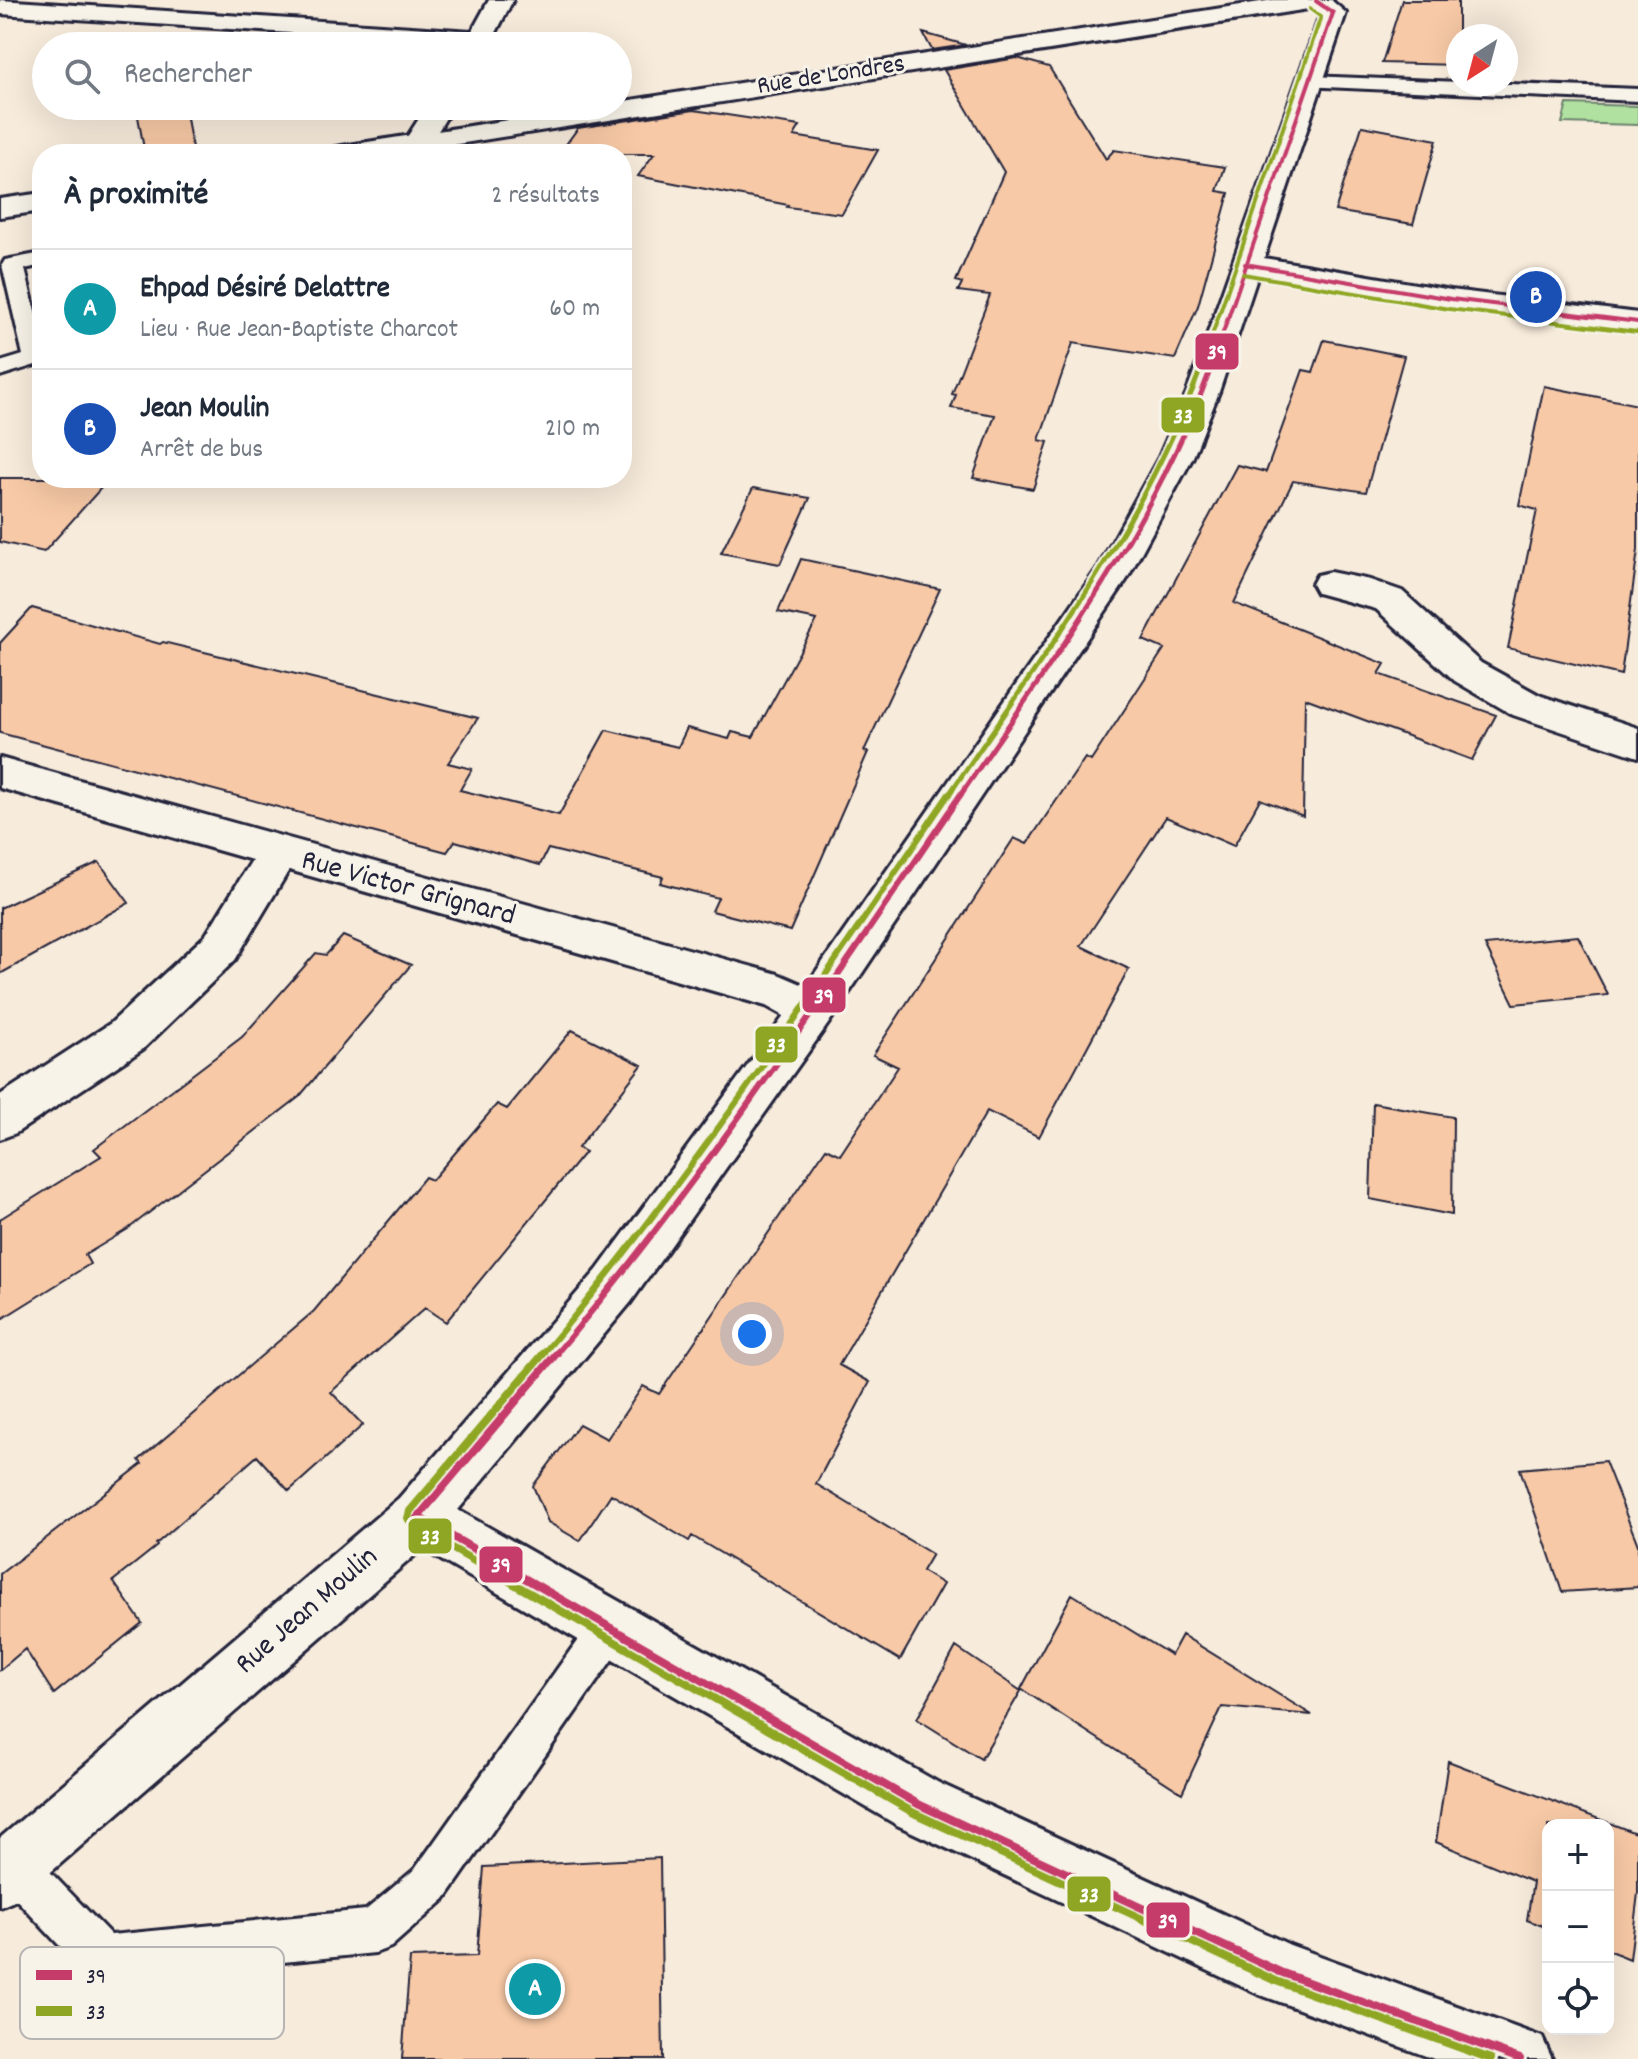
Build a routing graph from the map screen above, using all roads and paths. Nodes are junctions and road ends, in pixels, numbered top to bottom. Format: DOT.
graph roads {
  1 [pos="501,0"];
  2 [pos="1317,0"];
  3 [pos="0,6"];
  4 [pos="346,32"];
  5 [pos="484,32"];
  6 [pos="1310,82"];
  7 [pos="1638,95"];
  8 [pos="632,111"];
  9 [pos="431,120"];
  10 [pos="580,120"];
  11 [pos="416,144"];
  12 [pos="437,144"];
  13 [pos="32,203"];
  14 [pos="0,208"];
  15 [pos="32,261"];
  16 [pos="1245,264"];
  17 [pos="1638,322"];
  18 [pos="32,335"];
  19 [pos="32,359"];
  20 [pos="0,369"];
  21 [pos="1330,584"];
  22 [pos="1638,743"];
  23 [pos="0,773"];
  24 [pos="277,854"];
  25 [pos="813,1011"];
  26 [pos="0,1119"];
  27 [pos="418,1517"];
  28 [pos="611,1627"];
  29 [pos="7,1871"];
  30 [pos="90,1947"];
  31 [pos="213,1947"];
  32 [pos="1520,2059"];
  1 -- 5 [label="street"];
  2 -- 6 [label="street, Rue Jean Moulin"];
  2 -- 8 [label="street, Rue de Londres"];
  3 -- 4 [label="street"];
  6 -- 7 [label="lane"];
  6 -- 16 [label="street, Rue Jean Moulin"];
  9 -- 11 [label="street"];
  10 -- 12 [label="street, Rue de Londres"];
  13 -- 14 [label="street"];
  15 -- 18 [label="lane"];
  16 -- 17 [label="street"];
  16 -- 25 [label="street, Rue Jean Moulin"];
  19 -- 20 [label="lane"];
  21 -- 22 [label="street"];
  23 -- 24 [label="street, Rue Victor Grignard"];
  24 -- 25 [label="street, Rue Victor Grignard"];
  24 -- 26 [label="street"];
  25 -- 27 [label="street, Rue Jean Moulin"];
  27 -- 28 [label="street"];
  27 -- 29 [label="street, Rue Jean Moulin"];
  28 -- 31 [label="lane"];
  28 -- 32 [label="street"];
  29 -- 30 [label="lane"];
}
